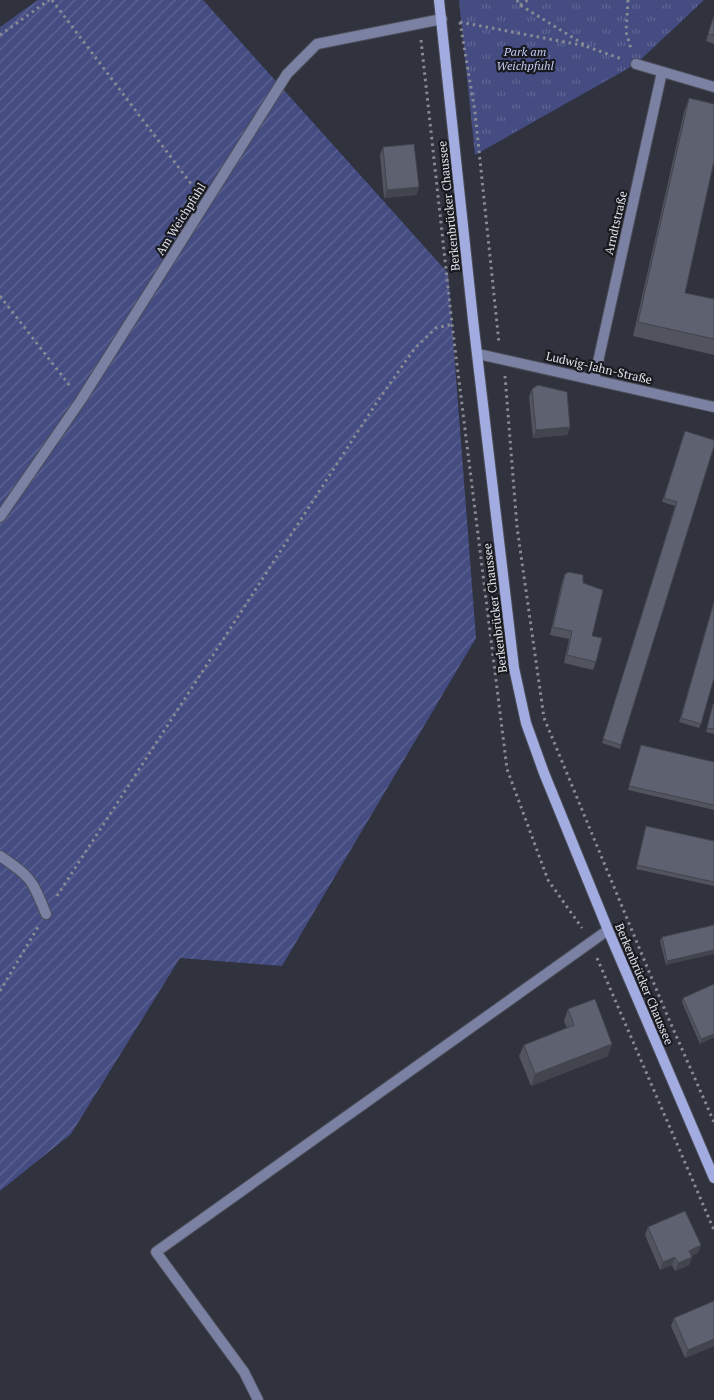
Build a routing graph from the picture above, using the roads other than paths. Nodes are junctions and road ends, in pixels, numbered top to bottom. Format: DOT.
graph roads {
  1 [pos="439,0"];
  2 [pos="442,19"];
  3 [pos="636,64"];
  4 [pos="662,72"];
  5 [pos="714,88"];
  6 [pos="478,354"];
  7 [pos="594,380"];
  8 [pos="714,407"];
  9 [pos="0,517"];
  10 [pos="0,856"];
  11 [pos="46,914"];
  12 [pos="608,930"];
  13 [pos="714,1178"];
  14 [pos="258,1400"];
  1 -- 2 [label="main road, Berkenbrücker Chaussee"];
  2 -- 6 [label="main road, Berkenbrücker Chaussee"];
  2 -- 9 [label="street, Am Weichpfuhl"];
  3 -- 4 [label="street"];
  4 -- 5 [label="street"];
  4 -- 7 [label="street, Arndtstraße"];
  6 -- 7 [label="street, Ludwig-Jahn-Straße"];
  6 -- 12 [label="main road, Berkenbrücker Chaussee"];
  7 -- 8 [label="street, Ludwig-Jahn-Straße"];
  10 -- 11 [label="street"];
  12 -- 13 [label="main road, Berkenbrücker Chaussee"];
  12 -- 14 [label="street"];
}
